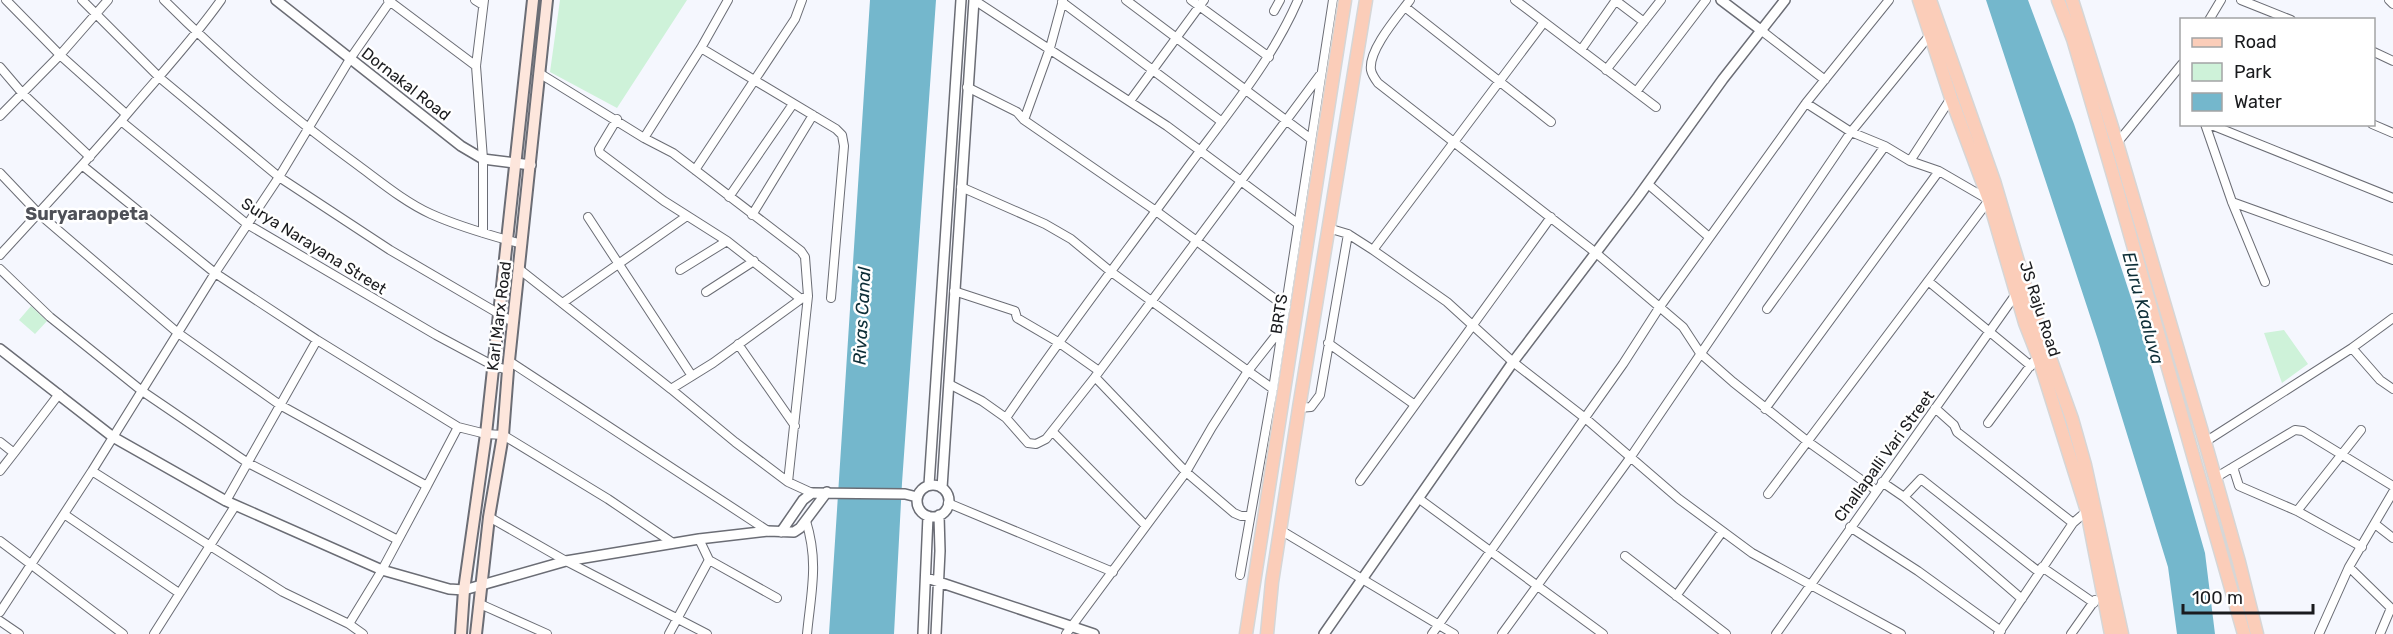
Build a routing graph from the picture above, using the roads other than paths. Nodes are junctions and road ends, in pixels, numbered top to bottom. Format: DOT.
graph roads {
  1 [pos="6,0"];
  2 [pos="82,0"];
  3 [pos="108,0"];
  4 [pos="164,0"];
  5 [pos="221,0"];
  6 [pos="276,0"];
  7 [pos="475,0"];
  8 [pos="532,0"];
  9 [pos="547,0"];
  10 [pos="728,0"];
  11 [pos="802,0"];
  12 [pos="961,0"];
  13 [pos="974,0"];
  14 [pos="1126,0"];
  15 [pos="1191,0"];
  16 [pos="1280,0"];
  17 [pos="1298,0"];
  18 [pos="1333,0"];
  19 [pos="1346,0"];
  20 [pos="1366,0"];
  21 [pos="1515,0"];
  22 [pos="1616,0"];
  23 [pos="1660,0"];
  24 [pos="1706,0"];
  25 [pos="1721,0"];
  26 [pos="1785,0"];
  27 [pos="1889,0"];
  28 [pos="1919,0"];
  29 [pos="1930,0"];
  30 [pos="2058,0"];
  31 [pos="2072,0"];
  32 [pos="2221,0"];
  33 [pos="2241,0"];
  34 [pos="2389,0"];
  35 [pos="390,1"];
  36 [pos="1063,1"];
  37 [pos="484,2"];
  38 [pos="1202,3"];
  39 [pos="1407,4"];
  40 [pos="2393,4"];
  41 [pos="1274,11"];
  42 [pos="97,14"];
  43 [pos="2210,18"];
  44 [pos="2286,18"];
  45 [pos="1544,22"];
  46 [pos="1644,22"];
  47 [pos="1762,31"];
  48 [pos="197,33"];
  49 [pos="1930,35"];
  50 [pos="1176,39"];
  51 [pos="700,48"];
  52 [pos="1050,48"];
  53 [pos="1581,50"];
  54 [pos="2375,53"];
  55 [pos="60,55"];
  56 [pos="1269,57"];
  57 [pos="350,59"];
  58 [pos="2393,61"];
  59 [pos="476,66"];
  60 [pos="0,67"];
  61 [pos="2180,67"];
  62 [pos="1153,69"];
  63 [pos="1606,70"];
  64 [pos="539,73"];
  65 [pos="1322,73"];
  66 [pos="160,78"];
  67 [pos="1825,80"];
  68 [pos="755,81"];
  69 [pos="1500,81"];
  70 [pos="967,87"];
  71 [pos="1246,91"];
  72 [pos="1636,92"];
  73 [pos="23,94"];
  74 [pos="1951,99"];
  75 [pos="1130,101"];
  76 [pos="1806,102"];
  77 [pos="793,104"];
  78 [pos="1656,107"];
  79 [pos="0,116"];
  80 [pos="813,116"];
  81 [pos="124,118"];
  82 [pos="616,119"];
  83 [pos="1024,120"];
  84 [pos="1286,121"];
  85 [pos="1222,122"];
  86 [pos="1551,122"];
  87 [pos="2375,125"];
  88 [pos="2208,126"];
  89 [pos="2212,126"];
  90 [pos="307,129"];
  91 [pos="1851,132"];
  92 [pos="2393,133"];
  93 [pos="644,138"];
  94 [pos="1311,139"];
  95 [pos="1453,142"];
  96 [pos="2117,143"];
  97 [pos="1886,146"];
  98 [pos="1200,151"];
  99 [pos="90,157"];
  100 [pos="483,159"];
  101 [pos="1910,161"];
  102 [pos="515,164"];
  103 [pos="531,165"];
  104 [pos="83,166"];
  105 [pos="695,170"];
  106 [pos="1939,171"];
  107 [pos="0,173"];
  108 [pos="279,177"];
  109 [pos="1240,181"];
  110 [pos="1648,184"];
  111 [pos="961,186"];
  112 [pos="729,197"];
  113 [pos="2393,198"];
  114 [pos="1989,200"];
  115 [pos="2232,202"];
  116 [pos="1156,211"];
  117 [pos="38,213"];
  118 [pos="752,215"];
  119 [pos="687,216"];
  120 [pos="588,217"];
  121 [pos="1551,217"];
  122 [pos="1297,223"];
  123 [pos="247,224"];
  124 [pos="1328,228"];
  125 [pos="483,233"];
  126 [pos="1348,234"];
  127 [pos="1709,237"];
  128 [pos="508,240"];
  129 [pos="1195,240"];
  130 [pos="727,241"];
  131 [pos="522,244"];
  132 [pos="1373,250"];
  133 [pos="1596,253"];
  134 [pos="0,255"];
  135 [pos="2393,260"];
  136 [pos="754,261"];
  137 [pos="618,263"];
  138 [pos="0,269"];
  139 [pos="519,269"];
  140 [pos="681,270"];
  141 [pos="1110,271"];
  142 [pos="215,273"];
  143 [pos="1928,281"];
  144 [pos="2265,282"];
  145 [pos="954,291"];
  146 [pos="706,292"];
  147 [pos="2016,294"];
  148 [pos="805,298"];
  149 [pos="831,298"];
  150 [pos="1151,301"];
  151 [pos="564,302"];
  152 [pos="1286,307"];
  153 [pos="1659,308"];
  154 [pos="1767,309"];
  155 [pos="499,315"];
  156 [pos="2393,318"];
  157 [pos="513,322"];
  158 [pos="1474,325"];
  159 [pos="1281,329"];
  160 [pos="1991,331"];
  161 [pos="178,333"];
  162 [pos="317,340"];
  163 [pos="1058,342"];
  164 [pos="738,344"];
  165 [pos="1328,344"];
  166 [pos="2352,348"];
  167 [pos="0,349"];
  168 [pos="1700,353"];
  169 [pos="2034,361"];
  170 [pos="1514,362"];
  171 [pos="508,365"];
  172 [pos="494,366"];
  173 [pos="1248,372"];
  174 [pos="1097,374"];
  175 [pos="692,376"];
  176 [pos="950,384"];
  177 [pos="671,389"];
  178 [pos="1273,389"];
  179 [pos="2393,389"];
  180 [pos="142,391"];
  181 [pos="59,394"];
  182 [pos="280,405"];
  183 [pos="1415,405"];
  184 [pos="1299,408"];
  185 [pos="1935,408"];
  186 [pos="1765,409"];
  187 [pos="1006,418"];
  188 [pos="1585,418"];
  189 [pos="1988,423"];
  190 [pos="458,426"];
  191 [pos="795,426"];
  192 [pos="2361,430"];
  193 [pos="1053,432"];
  194 [pos="486,434"];
  195 [pos="503,435"];
  196 [pos="113,437"];
  197 [pos="1807,441"];
  198 [pos="0,442"];
  199 [pos="2205,442"];
  200 [pos="14,453"];
  201 [pos="2341,455"];
  202 [pos="1630,458"];
  203 [pos="249,462"];
  204 [pos="2233,467"];
  205 [pos="0,471"];
  206 [pos="92,471"];
  207 [pos="1186,472"];
  208 [pos="2215,478"];
  209 [pos="1360,481"];
  210 [pos="788,482"];
  211 [pos="1882,482"];
  212 [pos="929,485"];
  213 [pos="427,486"];
  214 [pos="2393,486"];
  215 [pos="942,488"];
  216 [pos="1876,491"];
  217 [pos="812,492"];
  218 [pos="830,492"];
  219 [pos="2393,492"];
  220 [pos="1768,494"];
  221 [pos="917,497"];
  222 [pos="1904,497"];
  223 [pos="1418,498"];
  224 [pos="231,503"];
  225 [pos="948,503"];
  226 [pos="2090,506"];
  227 [pos="2297,511"];
  228 [pos="63,514"];
  229 [pos="939,515"];
  230 [pos="928,516"];
  231 [pos="1250,516"];
  232 [pos="489,517"];
  233 [pos="806,521"];
  234 [pos="2073,523"];
  235 [pos="2375,524"];
  236 [pos="1146,526"];
  237 [pos="1850,527"];
  238 [pos="768,531"];
  239 [pos="1282,531"];
  240 [pos="781,532"];
  241 [pos="1722,532"];
  242 [pos="2393,538"];
  243 [pos="699,539"];
  244 [pos="398,540"];
  245 [pos="0,541"];
  246 [pos="673,543"];
  247 [pos="209,545"];
  248 [pos="2362,547"];
  249 [pos="1490,550"];
  250 [pos="1625,556"];
  251 [pos="709,560"];
  252 [pos="566,561"];
  253 [pos="30,564"];
  254 [pos="2349,567"];
  255 [pos="2041,569"];
  256 [pos="382,570"];
  257 [pos="1113,572"];
  258 [pos="1240,575"];
  259 [pos="927,578"];
  260 [pos="1363,578"];
  261 [pos="939,581"];
  262 [pos="1537,584"];
  263 [pos="1810,584"];
  264 [pos="481,585"];
  265 [pos="2103,589"];
  266 [pos="464,590"];
  267 [pos="179,593"];
  268 [pos="1676,596"];
  269 [pos="777,598"];
  270 [pos="2022,599"];
  271 [pos="2094,603"];
  272 [pos="480,604"];
  273 [pos="2392,609"];
  274 [pos="0,612"];
  275 [pos="677,618"];
  276 [pos="0,621"];
  277 [pos="349,624"];
  278 [pos="1439,624"];
  279 [pos="1073,626"];
  280 [pos="1999,632"];
  281 [pos="19,634"];
  282 [pos="123,634"];
  283 [pos="154,634"];
  284 [pos="363,634"];
  285 [pos="461,634"];
  286 [pos="477,634"];
  287 [pos="547,634"];
  288 [pos="669,634"];
  289 [pos="707,634"];
  290 [pos="807,634"];
  291 [pos="923,634"];
  292 [pos="936,634"];
  293 [pos="1066,634"];
  294 [pos="1094,634"];
  295 [pos="1246,634"];
  296 [pos="1267,634"];
  297 [pos="1324,634"];
  298 [pos="1432,634"];
  299 [pos="1454,634"];
  300 [pos="1502,634"];
  301 [pos="1603,634"];
  302 [pos="1726,634"];
  303 [pos="1776,634"];
  304 [pos="1901,634"];
  305 [pos="2071,634"];
  306 [pos="2111,634"];
  307 [pos="2122,634"];
  308 [pos="2244,634"];
  309 [pos="2257,634"];
  310 [pos="2319,634"];
  311 [pos="2380,634"];
  1 -- 55 [label="street, Surya Narayana Street"];
  2 -- 42 [label="street"];
  3 -- 42 [label="street"];
  4 -- 48 [label="street"];
  5 -- 48 [label="street"];
  6 -- 57 [label="street, Dornakal Road"];
  7 -- 37 [label="street"];
  8 -- 102 [label="main road, Karl Marx Road"];
  9 -- 64 [label="main road, Karl Marx Road"];
  10 -- 51 [label="street"];
  11 -- 68 [label="street"];
  12 -- 212 [label="street"];
  13 -- 52 [label="street"];
  13 -- 70 [label="street"];
  14 -- 50 [label="street"];
  15 -- 38 [label="street"];
  16 -- 41 [label="street"];
  17 -- 56 [label="street"];
  18 -- 65 [label="street"];
  19 -- 295 [label="main road, BRTS"];
  20 -- 124 [label="main road"];
  21 -- 45 [label="street"];
  22 -- 46 [label="street"];
  22 -- 53 [label="street"];
  23 -- 46 [label="street"];
  24 -- 72 [label="street"];
  25 -- 47 [label="street"];
  26 -- 47 [label="street"];
  27 -- 67 [label="street"];
  28 -- 49 [label="main road, JS Raju Road"];
  29 -- 226 [label="main road, JS Raju Road"];
  30 -- 308 [label="main road"];
  31 -- 96 [label="main road"];
  32 -- 43 [label="street"];
  33 -- 44 [label="street"];
  34 -- 40 [label="street"];
  35 -- 57 [label="street"];
  35 -- 59 [label="street"];
  36 -- 52 [label="street"];
  36 -- 62 [label="street"];
  37 -- 59 [label="street"];
  38 -- 50 [label="street"];
  38 -- 56 [label="street"];
  39 -- 69 [label="street"];
  39 -- 95 [label="street"];
  42 -- 55 [label="street"];
  42 -- 66 [label="street"];
  45 -- 53 [label="street"];
  45 -- 69 [label="street"];
  46 -- 63 [label="street"];
  47 -- 67 [label="street"];
  47 -- 110 [label="street"];
  48 -- 66 [label="street"];
  48 -- 90 [label="street"];
  49 -- 74 [label="main road, JS Raju Road"];
  49 -- 91 [label="street"];
  50 -- 62 [label="street"];
  50 -- 71 [label="street"];
  51 -- 68 [label="street"];
  51 -- 93 [label="street"];
  52 -- 75 [label="street"];
  52 -- 83 [label="street"];
  53 -- 63 [label="street"];
  54 -- 58 [label="street"];
  55 -- 73 [label="street"];
  55 -- 81 [label="street, Surya Narayana Street"];
  56 -- 71 [label="street"];
  57 -- 90 [label="street"];
  57 -- 100 [label="street, Dornakal Road"];
  59 -- 100 [label="street"];
  60 -- 73 [label="street"];
  61 -- 96 [label="street"];
  62 -- 75 [label="street"];
  62 -- 85 [label="street"];
  63 -- 72 [label="street"];
  64 -- 82 [label="street"];
  64 -- 103 [label="main road, Karl Marx Road"];
  65 -- 84 [label="street"];
  65 -- 94 [label="street"];
  66 -- 81 [label="street"];
  66 -- 108 [label="street"];
  67 -- 76 [label="street"];
  68 -- 77 [label="street"];
  68 -- 105 [label="street"];
  69 -- 86 [label="street"];
  69 -- 95 [label="street"];
  70 -- 83 [label="street"];
  70 -- 111 [label="street"];
  71 -- 84 [label="street"];
  71 -- 85 [label="street"];
  72 -- 78 [label="street"];
  73 -- 79 [label="street"];
  73 -- 99 [label="street"];
  74 -- 101 [label="street"];
  74 -- 114 [label="main road, JS Raju Road"];
  75 -- 98 [label="street"];
  76 -- 91 [label="street"];
  76 -- 127 [label="street"];
  77 -- 80 [label="street"];
  77 -- 112 [label="street"];
  80 -- 118 [label="street"];
  80 -- 149 [label="street"];
  81 -- 99 [label="street"];
  81 -- 123 [label="street, Surya Narayana Street"];
  82 -- 93 [label="street"];
  82 -- 119 [label="street"];
  83 -- 116 [label="street"];
  84 -- 94 [label="street"];
  84 -- 109 [label="street"];
  85 -- 98 [label="street"];
  87 -- 92 [label="street"];
  88 -- 115 [label="street"];
  89 -- 113 [label="street"];
  90 -- 108 [label="street"];
  90 -- 125 [label="street"];
  91 -- 97 [label="street"];
  91 -- 168 [label="street"];
  93 -- 105 [label="street"];
  94 -- 122 [label="street"];
  95 -- 121 [label="street"];
  95 -- 132 [label="street"];
  96 -- 199 [label="main road"];
  97 -- 101 [label="street"];
  97 -- 154 [label="street"];
  98 -- 109 [label="street"];
  98 -- 116 [label="street"];
  99 -- 104 [label="street"];
  100 -- 102 [label="street, Dornakal Road"];
  100 -- 125 [label="street"];
  101 -- 106 [label="street"];
  102 -- 103 [label="street, Dornakal Road"];
  102 -- 128 [label="main road, Karl Marx Road"];
  103 -- 131 [label="main road, Karl Marx Road"];
  104 -- 117 [label="street"];
  104 -- 142 [label="street"];
  105 -- 112 [label="street"];
  106 -- 114 [label="street"];
  106 -- 186 [label="street"];
  107 -- 117 [label="street"];
  108 -- 123 [label="street"];
  108 -- 155 [label="street"];
  109 -- 122 [label="street"];
  109 -- 129 [label="street"];
  110 -- 127 [label="street"];
  110 -- 133 [label="street"];
  111 -- 141 [label="street"];
  111 -- 145 [label="street"];
  112 -- 118 [label="street"];
  114 -- 143 [label="street"];
  114 -- 147 [label="main road, JS Raju Road"];
  115 -- 135 [label="street"];
  115 -- 144 [label="street"];
  116 -- 129 [label="street"];
  116 -- 141 [label="street"];
  117 -- 134 [label="street"];
  117 -- 161 [label="street"];
  118 -- 148 [label="street"];
  119 -- 130 [label="street"];
  119 -- 137 [label="street"];
  120 -- 137 [label="street"];
  121 -- 133 [label="street"];
  121 -- 158 [label="street"];
  122 -- 152 [label="street"];
  123 -- 142 [label="street"];
  123 -- 172 [label="street, Surya Narayana Street"];
  124 -- 126 [label="street"];
  124 -- 184 [label="main road"];
  125 -- 128 [label="street"];
  126 -- 132 [label="street"];
  126 -- 165 [label="street"];
  127 -- 153 [label="street"];
  128 -- 131 [label="street"];
  128 -- 155 [label="main road, Karl Marx Road"];
  129 -- 150 [label="street"];
  129 -- 152 [label="street"];
  130 -- 136 [label="street"];
  130 -- 140 [label="street"];
  131 -- 139 [label="main road, Karl Marx Road"];
  132 -- 158 [label="street"];
  133 -- 153 [label="street"];
  133 -- 170 [label="street"];
  136 -- 146 [label="street"];
  136 -- 148 [label="street"];
  137 -- 151 [label="street"];
  137 -- 175 [label="street"];
  138 -- 180 [label="street"];
  139 -- 151 [label="street"];
  139 -- 157 [label="main road, Karl Marx Road"];
  141 -- 150 [label="street"];
  141 -- 163 [label="street"];
  142 -- 161 [label="street"];
  142 -- 162 [label="street"];
  143 -- 160 [label="street"];
  143 -- 197 [label="street"];
  145 -- 163 [label="street"];
  145 -- 176 [label="street"];
  147 -- 160 [label="street, Challapalli Vari Street"];
  147 -- 169 [label="main road, JS Raju Road"];
  148 -- 164 [label="street"];
  148 -- 191 [label="street"];
  150 -- 173 [label="street"];
  150 -- 174 [label="street"];
  151 -- 177 [label="street"];
  152 -- 159 [label="street"];
  153 -- 168 [label="street"];
  153 -- 188 [label="street"];
  155 -- 157 [label="street"];
  155 -- 172 [label="main road, Karl Marx Road"];
  156 -- 166 [label="street"];
  157 -- 171 [label="main road, Karl Marx Road"];
  158 -- 170 [label="street"];
  158 -- 183 [label="street"];
  159 -- 173 [label="street"];
  159 -- 178 [label="street"];
  160 -- 169 [label="street"];
  160 -- 185 [label="street, Challapalli Vari Street"];
  161 -- 180 [label="street"];
  161 -- 182 [label="street"];
  162 -- 182 [label="street"];
  162 -- 190 [label="street"];
  163 -- 174 [label="street"];
  163 -- 187 [label="street"];
  164 -- 175 [label="street"];
  164 -- 191 [label="street"];
  165 -- 183 [label="street"];
  165 -- 184 [label="street"];
  166 -- 179 [label="street"];
  166 -- 199 [label="street"];
  167 -- 181 [label="street"];
  168 -- 186 [label="street"];
  168 -- 202 [label="street"];
  169 -- 189 [label="street"];
  169 -- 226 [label="main road, JS Raju Road"];
  170 -- 188 [label="street"];
  170 -- 223 [label="street"];
  171 -- 172 [label="street, Surya Narayana Street"];
  171 -- 195 [label="main road, Karl Marx Road"];
  171 -- 238 [label="street, Surya Narayana Street"];
  172 -- 194 [label="main road, Karl Marx Road"];
  173 -- 178 [label="street"];
  173 -- 207 [label="street"];
  174 -- 193 [label="street"];
  174 -- 207 [label="street"];
  175 -- 177 [label="street"];
  176 -- 187 [label="street"];
  176 -- 215 [label="street"];
  177 -- 210 [label="street"];
  178 -- 231 [label="street"];
  180 -- 196 [label="street"];
  180 -- 203 [label="street"];
  181 -- 196 [label="street"];
  181 -- 200 [label="street"];
  182 -- 203 [label="street"];
  182 -- 213 [label="street"];
  183 -- 209 [label="street"];
  184 -- 239 [label="main road"];
  185 -- 211 [label="street, Challapalli Vari Street"];
  185 -- 234 [label="street"];
  186 -- 197 [label="street"];
  187 -- 193 [label="street"];
  188 -- 202 [label="street"];
  188 -- 249 [label="street"];
  190 -- 194 [label="street"];
  190 -- 213 [label="street"];
  191 -- 210 [label="street"];
  192 -- 201 [label="street"];
  193 -- 236 [label="street"];
  194 -- 195 [label="street"];
  194 -- 266 [label="main road, Karl Marx Road"];
  195 -- 232 [label="main road, Karl Marx Road"];
  195 -- 246 [label="street"];
  196 -- 206 [label="street"];
  196 -- 224 [label="street"];
  197 -- 216 [label="street"];
  197 -- 220 [label="street"];
  198 -- 200 [label="street"];
  199 -- 208 [label="main road"];
  200 -- 205 [label="street"];
  201 -- 204 [label="street"];
  201 -- 214 [label="street"];
  201 -- 227 [label="street"];
  202 -- 241 [label="street"];
  202 -- 262 [label="street"];
  203 -- 224 [label="street"];
  203 -- 244 [label="street"];
  204 -- 208 [label="street"];
  204 -- 227 [label="street"];
  206 -- 228 [label="street"];
  206 -- 247 [label="street"];
  207 -- 231 [label="street"];
  207 -- 236 [label="street"];
  208 -- 309 [label="main road"];
  210 -- 217 [label="street"];
  211 -- 216 [label="street, Challapalli Vari Street"];
  211 -- 222 [label="street"];
  212 -- 215 [label="street"];
  212 -- 221 [label="street"];
  213 -- 244 [label="street"];
  215 -- 225 [label="street"];
  216 -- 237 [label="street, Challapalli Vari Street"];
  217 -- 218 [label="street"];
  217 -- 240 [label="street"];
  218 -- 221 [label="street"];
  218 -- 233 [label="street"];
  219 -- 235 [label="street"];
  221 -- 230 [label="street"];
  222 -- 255 [label="street"];
  222 -- 270 [label="street"];
  223 -- 249 [label="street"];
  223 -- 260 [label="street"];
  224 -- 247 [label="street"];
  224 -- 256 [label="street"];
  225 -- 229 [label="street"];
  225 -- 257 [label="street"];
  226 -- 234 [label="street"];
  226 -- 265 [label="main road, JS Raju Road"];
  226 -- 307 [label="main road, JS Raju Road"];
  227 -- 248 [label="street"];
  228 -- 253 [label="street"];
  228 -- 267 [label="street"];
  229 -- 230 [label="street"];
  229 -- 261 [label="street"];
  230 -- 259 [label="street"];
  231 -- 258 [label="street"];
  232 -- 252 [label="street"];
  232 -- 264 [label="main road, Karl Marx Road"];
  233 -- 240 [label="street"];
  233 -- 290 [label="street"];
  234 -- 255 [label="street"];
  235 -- 242 [label="street"];
  235 -- 248 [label="street"];
  236 -- 257 [label="street"];
  237 -- 263 [label="street, Challapalli Vari Street"];
  237 -- 280 [label="street"];
  238 -- 240 [label="street"];
  238 -- 243 [label="street"];
  239 -- 260 [label="street"];
  239 -- 296 [label="main road"];
  241 -- 263 [label="street"];
  241 -- 268 [label="street"];
  243 -- 246 [label="street"];
  243 -- 251 [label="street"];
  244 -- 256 [label="street"];
  245 -- 253 [label="street"];
  246 -- 252 [label="street"];
  247 -- 267 [label="street"];
  247 -- 277 [label="street"];
  248 -- 254 [label="street"];
  249 -- 262 [label="street"];
  249 -- 278 [label="street"];
  250 -- 268 [label="street"];
  251 -- 269 [label="street"];
  251 -- 275 [label="street"];
  252 -- 264 [label="street"];
  252 -- 275 [label="street"];
  253 -- 274 [label="street"];
  253 -- 282 [label="street"];
  254 -- 273 [label="street"];
  254 -- 310 [label="street"];
  255 -- 270 [label="street"];
  255 -- 271 [label="street"];
  256 -- 266 [label="street"];
  256 -- 277 [label="street"];
  257 -- 279 [label="street"];
  259 -- 261 [label="street"];
  259 -- 291 [label="street"];
  260 -- 278 [label="street"];
  260 -- 297 [label="street"];
  261 -- 279 [label="street"];
  261 -- 292 [label="street"];
  262 -- 300 [label="street"];
  262 -- 301 [label="street"];
  263 -- 303 [label="street, Challapalli Vari Street"];
  263 -- 304 [label="street"];
  264 -- 266 [label="street"];
  264 -- 272 [label="main road, Karl Marx Road"];
  265 -- 271 [label="street"];
  265 -- 306 [label="main road, JS Raju Road"];
  266 -- 285 [label="main road, Karl Marx Road"];
  267 -- 283 [label="street"];
  268 -- 302 [label="street"];
  270 -- 280 [label="street"];
  271 -- 305 [label="street"];
  272 -- 286 [label="main road, Karl Marx Road"];
  272 -- 287 [label="street"];
  273 -- 311 [label="street"];
  275 -- 288 [label="street"];
  275 -- 289 [label="street"];
  276 -- 281 [label="street"];
  277 -- 284 [label="street"];
  278 -- 298 [label="street"];
  278 -- 299 [label="street"];
  279 -- 293 [label="street"];
  279 -- 294 [label="street"];
}
